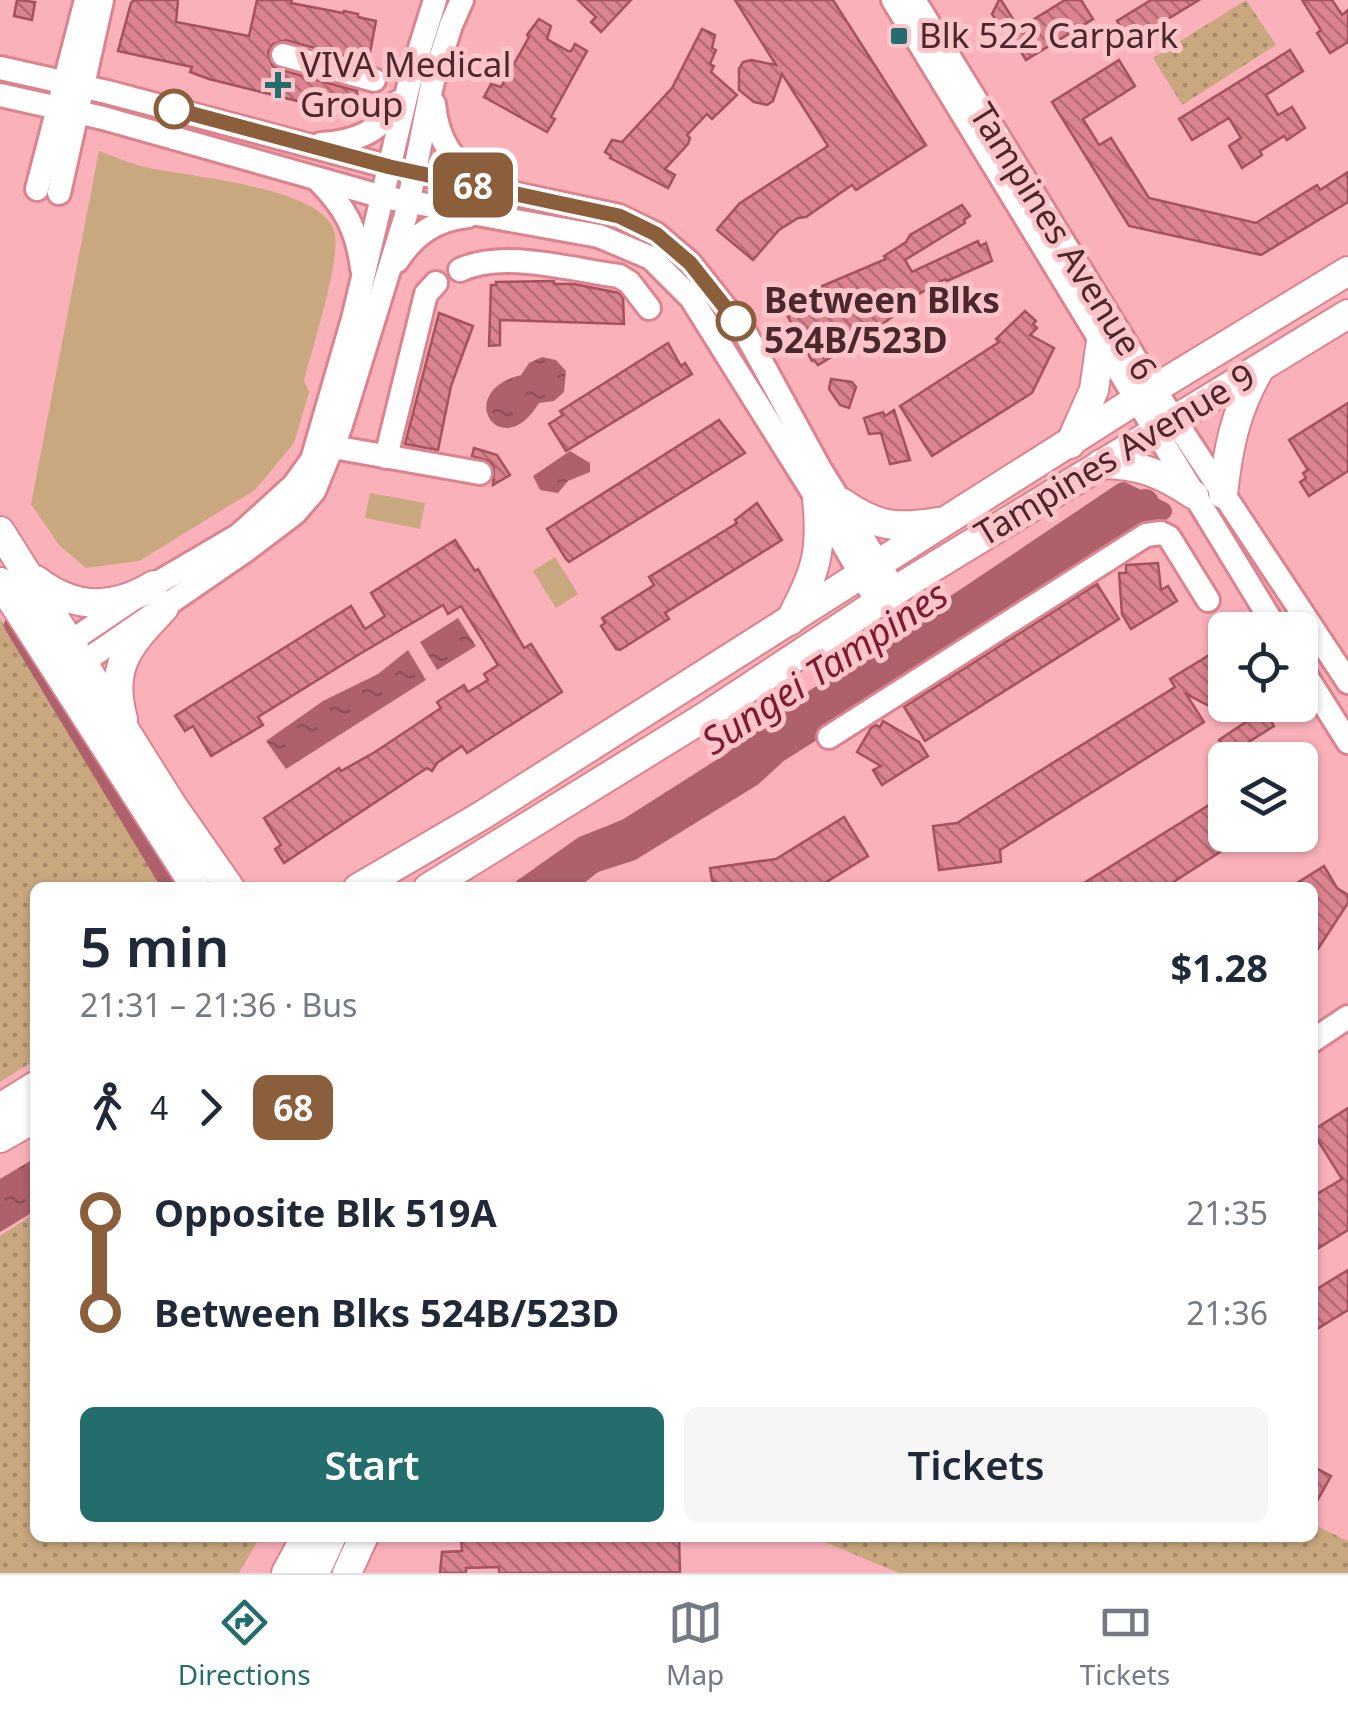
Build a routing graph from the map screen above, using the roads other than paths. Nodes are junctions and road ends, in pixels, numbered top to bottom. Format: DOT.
graph roads {
  1 [pos="86,0"];
  2 [pos="102,0"];
  3 [pos="434,0"];
  4 [pos="462,0"];
  5 [pos="893,0"];
  6 [pos="914,0"];
  7 [pos="282,55"];
  8 [pos="0,68"];
  9 [pos="374,80"];
  10 [pos="421,82"];
  11 [pos="74,84"];
  12 [pos="0,95"];
  13 [pos="67,110"];
  14 [pos="313,145"];
  15 [pos="390,167"];
  16 [pos="414,172"];
  17 [pos="315,177"];
  18 [pos="495,190"];
  19 [pos="48,191"];
  20 [pos="383,197"];
  21 [pos="409,202"];
  22 [pos="496,215"];
  23 [pos="460,270"];
  24 [pos="1348,271"];
  25 [pos="388,274"];
  26 [pos="364,278"];
  27 [pos="436,284"];
  28 [pos="649,308"];
  29 [pos="1348,314"];
  30 [pos="1100,340"];
  31 [pos="1262,366"];
  32 [pos="1145,395"];
  33 [pos="1165,426"];
  34 [pos="1070,445"];
  35 [pos="334,447"];
  36 [pos="386,457"];
  37 [pos="1100,464"];
  38 [pos="480,474"];
  39 [pos="1223,494"];
  40 [pos="1194,496"];
  41 [pos="829,500"];
  42 [pos="948,520"];
  43 [pos="0,531"];
  44 [pos="870,570"];
  45 [pos="13,576"];
  46 [pos="886,596"];
  47 [pos="159,597"];
  48 [pos="1208,600"];
  49 [pos="1266,612"];
  50 [pos="790,622"];
  51 [pos="66,659"];
  52 [pos="1348,682"];
  53 [pos="1318,694"];
  54 [pos="128,734"];
  55 [pos="828,737"];
  56 [pos="1348,742"];
  57 [pos="193,882"];
  58 [pos="230,882"];
  59 [pos="368,882"];
  60 [pos="438,882"];
  61 [pos="1348,1016"];
  62 [pos="1348,1034"];
  63 [pos="1318,1037"];
  64 [pos="1318,1052"];
  65 [pos="30,1089"];
  66 [pos="0,1108"];
  67 [pos="30,1121"];
  68 [pos="0,1138"];
  69 [pos="302,1542"];
  70 [pos="330,1542"];
  71 [pos="362,1542"];
  72 [pos="286,1573"];
  73 [pos="315,1573"];
  74 [pos="347,1573"];
  1 -- 11 [label="street"];
  2 -- 11 [label="street"];
  3 -- 10 [label="street"];
  4 -- 10 [label="street"];
  5 -- 30 [label="street, Tampines Avenue 6"];
  6 -- 32 [label="street, Tampines Avenue 6"];
  7 -- 9 [label="street"];
  8 -- 11 [label="street"];
  10 -- 14 [label="street"];
  10 -- 15 [label="street"];
  10 -- 16 [label="street"];
  10 -- 18 [label="street"];
  11 -- 13 [label="street"];
  11 -- 14 [label="street"];
  12 -- 13 [label="street"];
  13 -- 17 [label="street"];
  13 -- 19 [label="street"];
  14 -- 15 [label="street"];
  15 -- 16 [label="street"];
  15 -- 20 [label="street"];
  16 -- 18 [label="street"];
  16 -- 21 [label="street"];
  17 -- 20 [label="street"];
  17 -- 26 [label="street"];
  18 -- 41 [label="street"];
  20 -- 21 [label="street"];
  20 -- 26 [label="street"];
  21 -- 22 [label="street"];
  21 -- 25 [label="street"];
  22 -- 25 [label="street"];
  22 -- 41 [label="street"];
  23 -- 28 [label="street"];
  24 -- 32 [label="main road, Tampines Avenue 9"];
  25 -- 35 [label="street"];
  26 -- 47 [label="street"];
  27 -- 36 [label="street"];
  29 -- 31 [label="main road, Tampines Avenue 9"];
  30 -- 32 [label="street, Tampines Avenue 6"];
  30 -- 34 [label="main road"];
  31 -- 33 [label="main road, Tampines Avenue 9"];
  31 -- 39 [label="main road"];
  32 -- 33 [label="street, Tampines Avenue 6"];
  32 -- 34 [label="main road, Tampines Avenue 9"];
  33 -- 37 [label="main road, Tampines Avenue 9"];
  33 -- 39 [label="street, Tampines Avenue 6"];
  33 -- 40 [label="street, Tampines Avenue 6"];
  34 -- 42 [label="main road, Tampines Avenue 9"];
  35 -- 36 [label="street"];
  35 -- 47 [label="street"];
  36 -- 38 [label="street"];
  37 -- 40 [label="main road"];
  37 -- 46 [label="main road, Tampines Avenue 9"];
  39 -- 52 [label="street, Tampines Avenue 6"];
  40 -- 49 [label="street, Tampines Avenue 6"];
  41 -- 42 [label="main road"];
  41 -- 44 [label="street"];
  41 -- 50 [label="main road"];
  42 -- 44 [label="main road, Tampines Avenue 9"];
  43 -- 45 [label="main road"];
  44 -- 46 [label="street"];
  44 -- 50 [label="main road, Tampines Avenue 9"];
  45 -- 47 [label="main road"];
  45 -- 51 [label="main road"];
  46 -- 60 [label="main road, Tampines Avenue 9"];
  47 -- 51 [label="street"];
  47 -- 54 [label="main road"];
  48 -- 55 [label="street"];
  50 -- 59 [label="main road"];
  51 -- 54 [label="main road"];
  51 -- 57 [label="main road"];
  53 -- 56 [label="street"];
  54 -- 58 [label="main road"];
  61 -- 63 [label="street"];
  62 -- 64 [label="street"];
  65 -- 66 [label="main road"];
  67 -- 68 [label="main road"];
  69 -- 72 [label="main road"];
  70 -- 73 [label="main road"];
  71 -- 74 [label="main road"];
}
